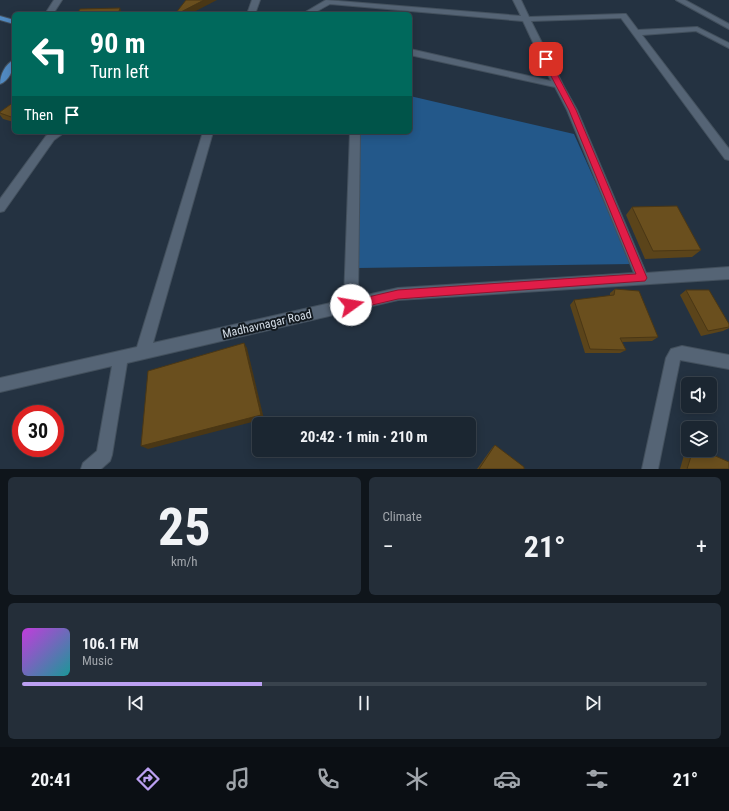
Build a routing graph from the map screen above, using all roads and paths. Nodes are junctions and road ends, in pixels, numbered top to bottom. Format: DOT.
graph roads {
  1 [pos="58,0"];
  2 [pos="256,0"];
  3 [pos="517,0"];
  4 [pos="680,0"];
  5 [pos="50,12"];
  6 [pos="252,12"];
  7 [pos="310,12"];
  8 [pos="0,18"];
  9 [pos="527,19"];
  10 [pos="12,21"];
  11 [pos="729,27"];
  12 [pos="635,33"];
  13 [pos="729,46"];
  14 [pos="412,52"];
  15 [pos="12,66"];
  16 [pos="0,81"];
  17 [pos="558,85"];
  18 [pos="57,134"];
  19 [pos="207,134"];
  20 [pos="355,134"];
  21 [pos="729,156"];
  22 [pos="0,208"];
  23 [pos="729,272"];
  24 [pos="642,278"];
  25 [pos="351,305"];
  26 [pos="143,352"];
  27 [pos="121,358"];
  28 [pos="729,362"];
  29 [pos="0,385"];
  30 [pos="89,469"];
  31 [pos="650,469"];
  1 -- 5 [label="street"];
  2 -- 6 [label="street"];
  3 -- 9 [label="street"];
  4 -- 11 [label="street"];
  7 -- 9 [label="street"];
  8 -- 10 [label="main road"];
  9 -- 12 [label="street"];
  9 -- 17 [label="street"];
  12 -- 13 [label="street"];
  12 -- 21 [label="street"];
  14 -- 17 [label="street"];
  15 -- 16 [label="main road"];
  17 -- 24 [label="street"];
  18 -- 22 [label="street"];
  19 -- 26 [label="street"];
  20 -- 25 [label="street"];
  23 -- 24 [label="street, Madhavnagar Road"];
  24 -- 25 [label="street, Madhavnagar Road"];
  25 -- 26 [label="street, Madhavnagar Road"];
  26 -- 27 [label="street, Madhavnagar Road"];
  27 -- 29 [label="street, Madhavnagar Road"];
  27 -- 30 [label="street"];
  28 -- 31 [label="street"];
}
